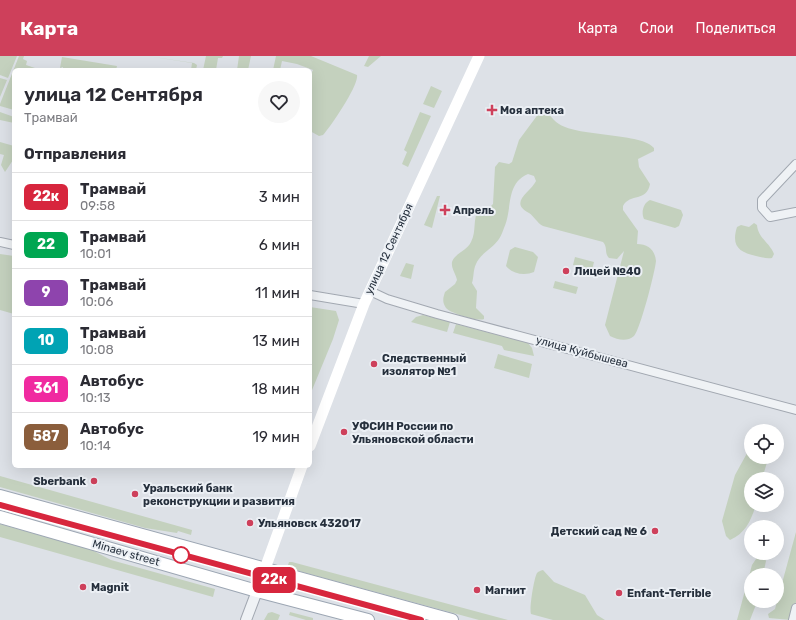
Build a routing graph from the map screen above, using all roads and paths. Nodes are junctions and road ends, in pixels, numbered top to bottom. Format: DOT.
graph roads {
  1 [pos="479,56"];
  2 [pos="796,164"];
  3 [pos="796,212"];
  4 [pos="0,242"];
  5 [pos="12,245"];
  6 [pos="370,292"];
  7 [pos="312,295"];
  8 [pos="364,304"];
  9 [pos="796,410"];
  10 [pos="312,441"];
  11 [pos="301,468"];
  12 [pos="0,496"];
  13 [pos="0,517"];
  14 [pos="265,570"];
  15 [pos="257,591"];
  16 [pos="796,608"];
  17 [pos="246,620"];
  18 [pos="368,620"];
  19 [pos="452,620"];
  20 [pos="792,620"];
  1 -- 6 [label="main road, улица 12 Сентября"];
  2 -- 3 [label="street"];
  4 -- 5 [label="street"];
  6 -- 8 [label="main road, улица 12 Сентября"];
  6 -- 9 [label="street, улица Куйбышева"];
  7 -- 8 [label="street"];
  8 -- 10 [label="main road, улица 12 Сентября"];
  11 -- 14 [label="main road"];
  12 -- 14 [label="main road, Minaev street"];
  13 -- 15 [label="main road, Minaev street"];
  14 -- 15 [label="main road"];
  14 -- 19 [label="main road, Minaev street"];
  15 -- 17 [label="street"];
  15 -- 18 [label="main road, Minaev street"];
  16 -- 20 [label="street"];
}
